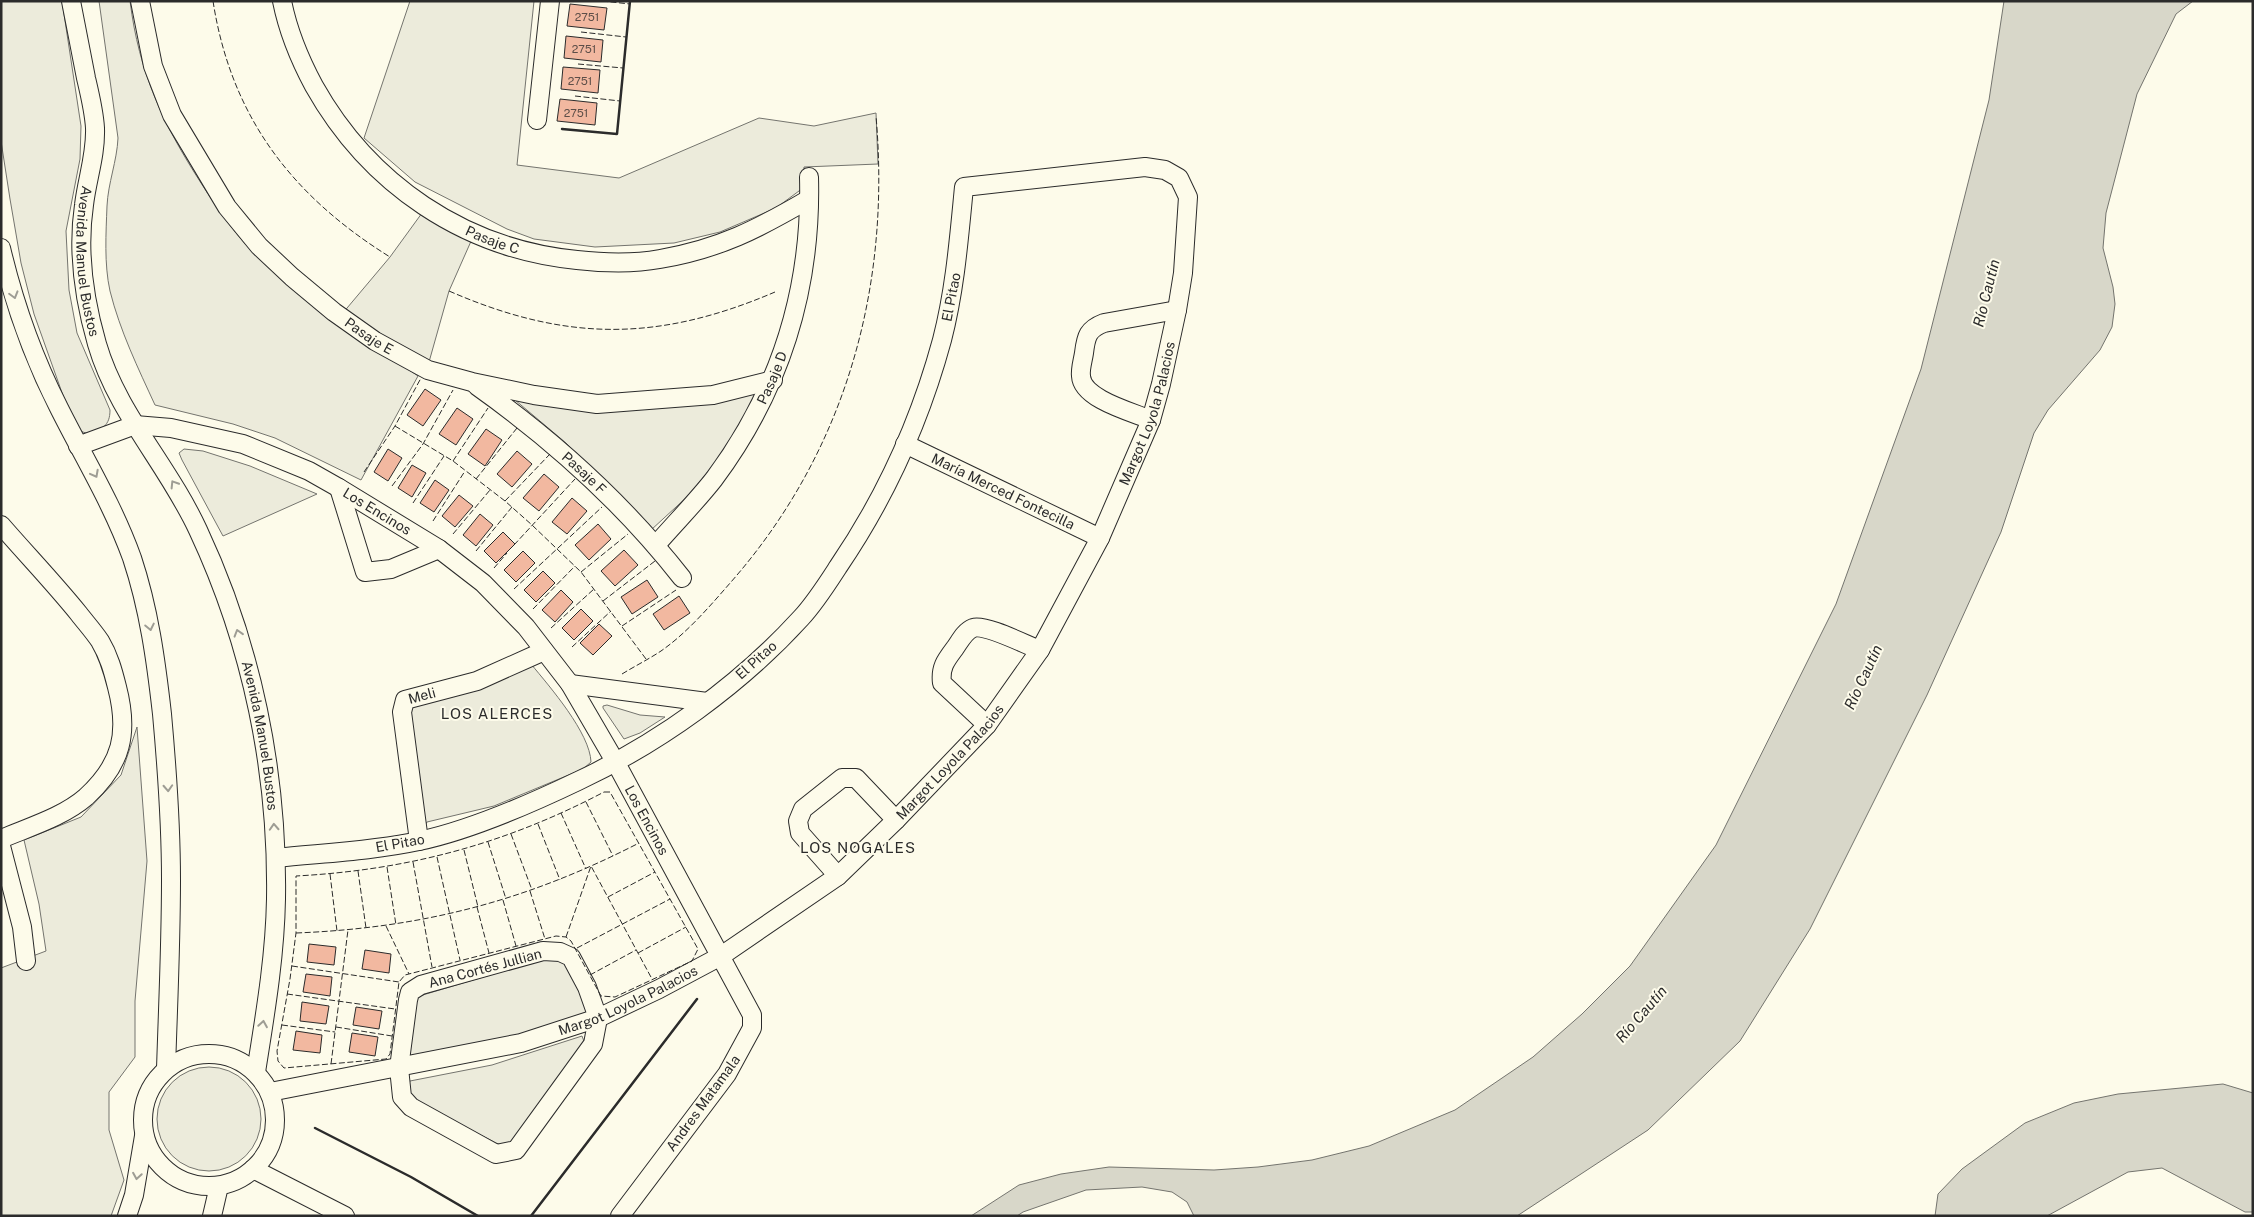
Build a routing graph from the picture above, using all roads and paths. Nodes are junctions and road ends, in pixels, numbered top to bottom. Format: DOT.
graph roads {
  1 [pos="71,1"];
  2 [pos="140,1"];
  3 [pos="282,1"];
  4 [pos="550,1"];
  5 [pos="537,120"];
  6 [pos="809,177"];
  7 [pos="964,187"];
  8 [pos="809,199"];
  9 [pos="1,248"];
  10 [pos="1177,310"];
  11 [pos="773,380"];
  12 [pos="472,382"];
  13 [pos="1151,420"];
  14 [pos="134,425"];
  15 [pos="905,444"];
  16 [pos="78,446"];
  17 [pos="339,488"];
  18 [pos="1,525"];
  19 [pos="1100,538"];
  20 [pos="656,545"];
  21 [pos="439,549"];
  22 [pos="682,578"];
  23 [pos="1040,650"];
  24 [pos="544,651"];
  25 [pos="570,684"];
  26 [pos="707,702"];
  27 [pos="987,726"];
  28 [pos="616,763"];
  29 [pos="896,820"];
  30 [pos="1,839"];
  31 [pos="420,841"];
  32 [pos="1,846"];
  33 [pos="276,858"];
  34 [pos="838,876"];
  35 [pos="721,956"];
  36 [pos="26,961"];
  37 [pos="598,1018"];
  38 [pos="399,1068"];
  39 [pos="166,1069"];
  40 [pos="256,1072"];
  41 [pos="270,1092"];
  42 [pos="144,1136"];
  43 [pos="253,1169"];
  44 [pos="219,1186"];
  45 [pos="127,1216"];
  46 [pos="212,1216"];
  47 [pos="345,1216"];
  48 [pos="620,1216"];
  1 -- 14 [label="street, Avenida Manuel Bustos"];
  2 -- 12 [label="street, Pasaje E"];
  3 -- 8 [label="street, Pasaje C"];
  4 -- 5 [label="street"];
  6 -- 8 [label="street, Pasaje D"];
  7 -- 10 [label="street, Margot Loyola Palacios"];
  7 -- 15 [label="street, El Pitao"];
  8 -- 11 [label="street, Pasaje D"];
  9 -- 16 [label="street, one-way"];
  10 -- 13 [label="street, Margot Loyola Palacios"];
  10 -- 13 [label="street"];
  11 -- 12 [label="street, Pasaje E"];
  11 -- 20 [label="street, Pasaje D"];
  12 -- 20 [label="street, Pasaje F"];
  13 -- 19 [label="street, Margot Loyola Palacios"];
  14 -- 16 [label="street"];
  14 -- 17 [label="street, Los Encinos"];
  33 -- 14 [label="street, Avenida Manuel Bustos, one-way"];
  15 -- 19 [label="street, María Merced Fontecilla"];
  15 -- 26 [label="street, El Pitao"];
  16 -- 39 [label="street, one-way"];
  17 -- 21 [label="street, Los Encinos"];
  17 -- 21 [label="street"];
  18 -- 30 [label="street"];
  19 -- 23 [label="street, Margot Loyola Palacios"];
  20 -- 22 [label="street, Pasaje F"];
  21 -- 24 [label="street, Los Encinos"];
  23 -- 27 [label="street, Margot Loyola Palacios"];
  23 -- 27 [label="street"];
  24 -- 25 [label="street, Los Encinos"];
  24 -- 31 [label="street, Meli"];
  25 -- 26 [label="street"];
  25 -- 28 [label="street, Los Encinos"];
  26 -- 28 [label="street, El Pitao"];
  27 -- 29 [label="street, Margot Loyola Palacios"];
  28 -- 31 [label="street, El Pitao"];
  28 -- 35 [label="street, Los Encinos"];
  29 -- 34 [label="street, Margot Loyola Palacios"];
  29 -- 34 [label="street"];
  31 -- 33 [label="street, El Pitao"];
  32 -- 36 [label="street"];
  40 -- 33 [label="street, Avenida Manuel Bustos, one-way"];
  34 -- 35 [label="street, Margot Loyola Palacios"];
  35 -- 37 [label="street, Margot Loyola Palacios"];
  35 -- 48 [label="street, Andres Matamala"];
  37 -- 38 [label="street, Margot Loyola Palacios"];
  37 -- 38 [label="street, Ana Cortés Jullian"];
  37 -- 38 [label="street"];
  38 -- 41 [label="street, Margot Loyola Palacios"];
  39 -- 40 [label="street"];
  39 -- 42 [label="street"];
  40 -- 41 [label="street"];
  41 -- 43 [label="street"];
  42 -- 44 [label="street"];
  42 -- 45 [label="street, one-way"];
  43 -- 44 [label="street"];
  43 -- 47 [label="street"];
  44 -- 46 [label="street"];
}
